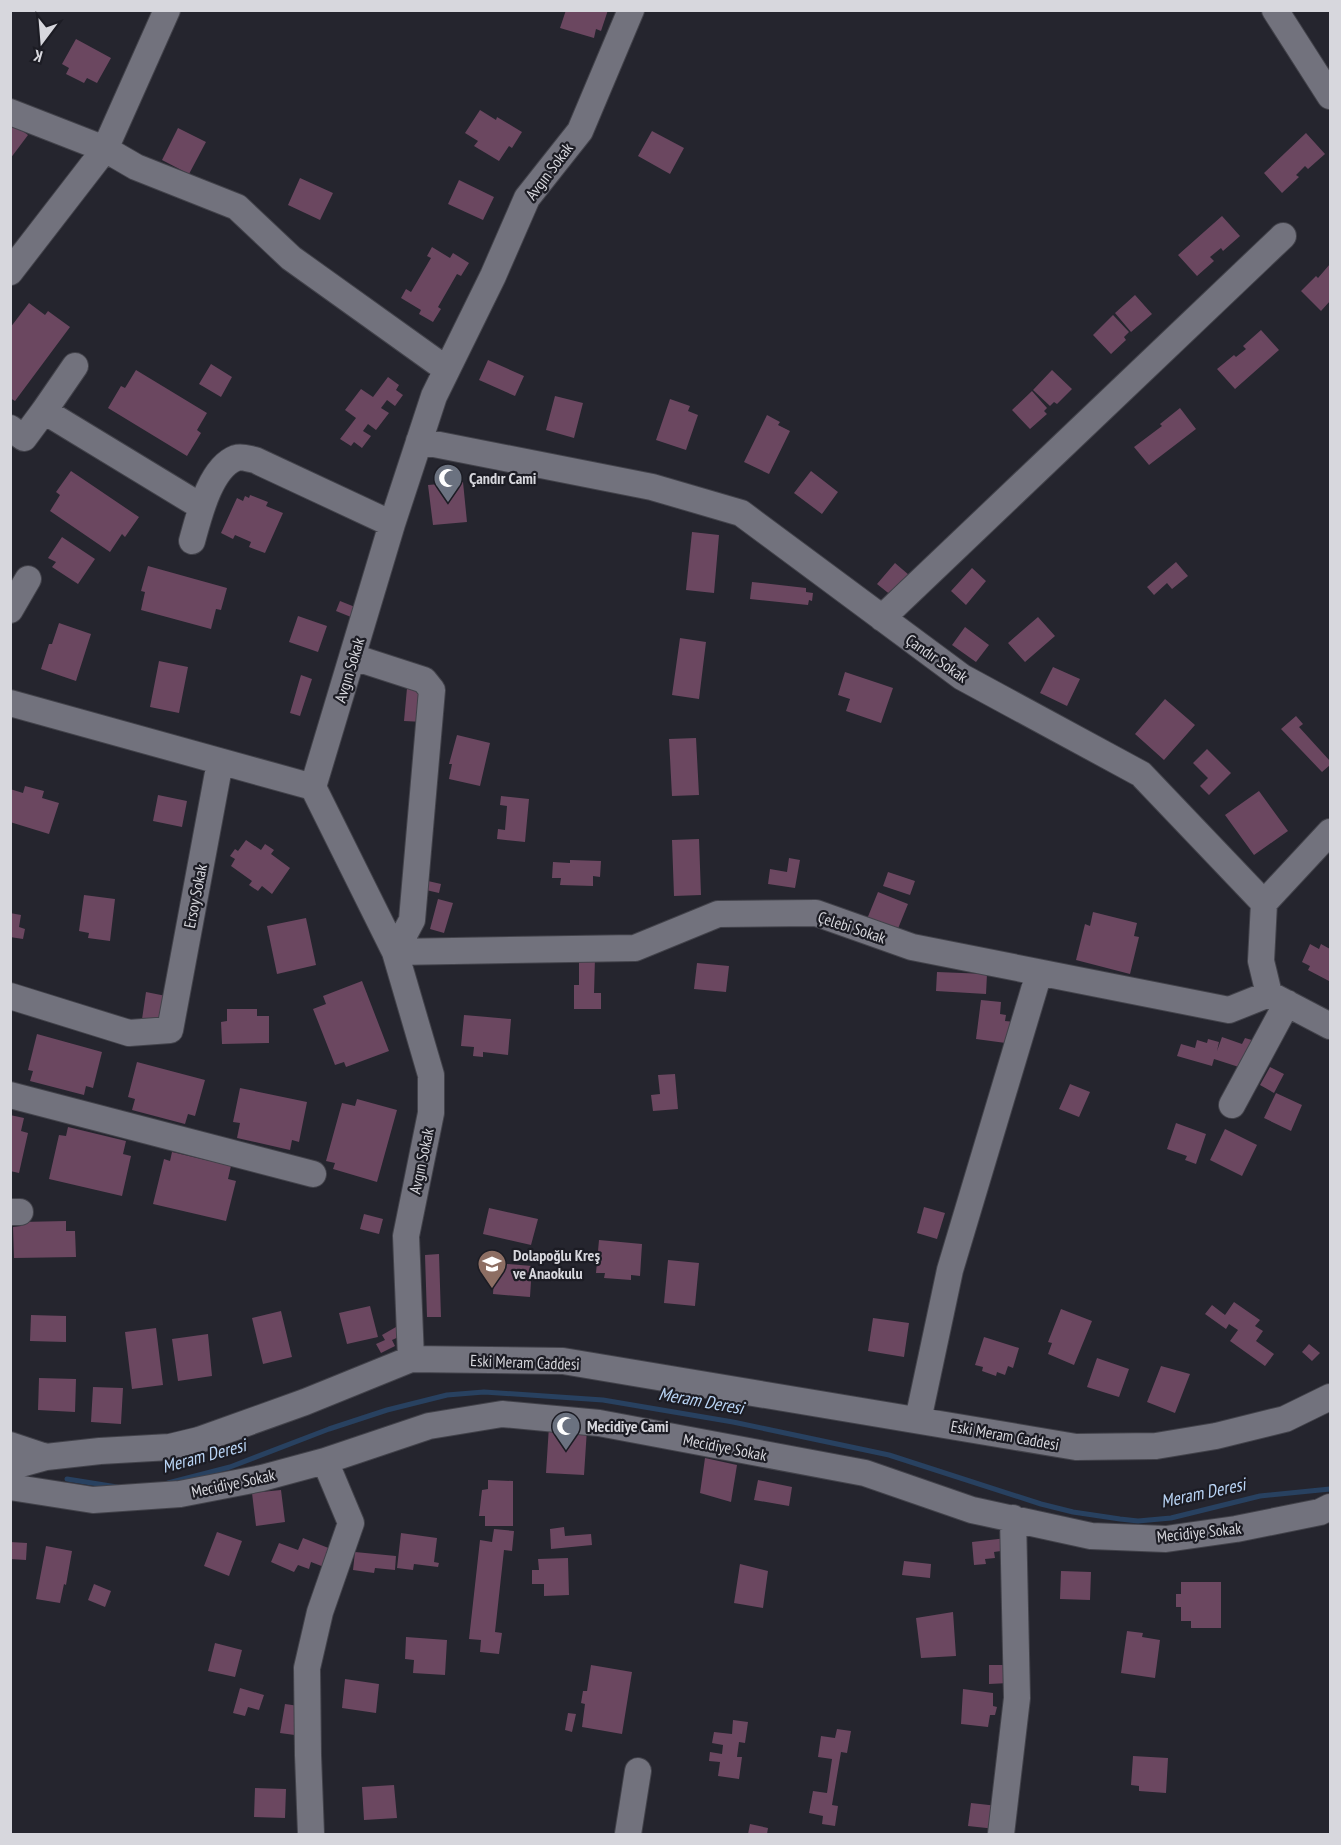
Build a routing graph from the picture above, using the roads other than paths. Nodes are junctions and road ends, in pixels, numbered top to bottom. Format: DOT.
graph roads {
  1 [pos="631,10"];
  2 [pos="1275,10"];
  3 [pos="160,13"];
  4 [pos="1330,96"];
  5 [pos="10,112"];
  6 [pos="105,149"];
  7 [pos="1283,236"];
  8 [pos="10,272"];
  9 [pos="75,366"];
  10 [pos="446,369"];
  11 [pos="44,411"];
  12 [pos="10,428"];
  13 [pos="419,441"];
  14 [pos="202,507"];
  15 [pos="392,524"];
  16 [pos="192,541"];
  17 [pos="28,579"];
  18 [pos="10,610"];
  19 [pos="882,618"];
  20 [pos="353,657"];
  21 [pos="10,703"];
  22 [pos="220,762"];
  23 [pos="313,787"];
  24 [pos="1330,832"];
  25 [pos="1264,903"];
  26 [pos="395,952"];
  27 [pos="1039,973"];
  28 [pos="10,996"];
  29 [pos="1278,999"];
  30 [pos="1330,1026"];
  31 [pos="10,1095"];
  32 [pos="1232,1106"];
  33 [pos="313,1174"];
  34 [pos="411,1359"];
  35 [pos="1330,1397"];
  36 [pos="918,1420"];
  37 [pos="10,1445"];
  38 [pos="58,1455"];
  39 [pos="325,1461"];
  40 [pos="10,1467"];
  41 [pos="10,1487"];
  42 [pos="1330,1507"];
  43 [pos="1012,1518"];
  44 [pos="638,1771"];
  45 [pos="311,1834"];
  46 [pos="628,1834"];
  47 [pos="1001,1834"];
  1 -- 10 [label="street, Avgın Sokak"];
  2 -- 4 [label="street"];
  3 -- 6 [label="street"];
  5 -- 6 [label="street"];
  6 -- 8 [label="street"];
  6 -- 10 [label="street"];
  7 -- 19 [label="street"];
  9 -- 11 [label="street"];
  10 -- 13 [label="street, Avgın Sokak"];
  11 -- 12 [label="street"];
  11 -- 14 [label="street"];
  13 -- 15 [label="street, Avgın Sokak"];
  13 -- 19 [label="street, Çandır Sokak"];
  14 -- 15 [label="street"];
  14 -- 16 [label="street"];
  15 -- 20 [label="street, Avgın Sokak"];
  17 -- 18 [label="street"];
  19 -- 25 [label="street, Çandır Sokak"];
  20 -- 23 [label="street, Avgın Sokak"];
  20 -- 26 [label="street"];
  21 -- 22 [label="street"];
  22 -- 23 [label="street"];
  22 -- 28 [label="street, Ersoy Sokak"];
  23 -- 26 [label="street, Avgın Sokak"];
  24 -- 25 [label="street"];
  25 -- 29 [label="street"];
  26 -- 27 [label="street, Çelebi Sokak"];
  26 -- 34 [label="street, Avgın Sokak"];
  27 -- 29 [label="street, Çelebi Sokak"];
  27 -- 36 [label="street"];
  29 -- 30 [label="street"];
  29 -- 32 [label="street"];
  31 -- 33 [label="street"];
  34 -- 36 [label="street, Eski Meram Caddesi"];
  34 -- 38 [label="street, Eski Meram Caddesi"];
  35 -- 36 [label="street, Eski Meram Caddesi"];
  37 -- 38 [label="street"];
  38 -- 40 [label="street, Eski Meram Caddesi"];
  39 -- 41 [label="street, Mecidiye Sokak"];
  39 -- 43 [label="street, Mecidiye Sokak"];
  39 -- 45 [label="street"];
  42 -- 43 [label="street, Mecidiye Sokak"];
  43 -- 47 [label="street"];
  44 -- 46 [label="street"];
}
